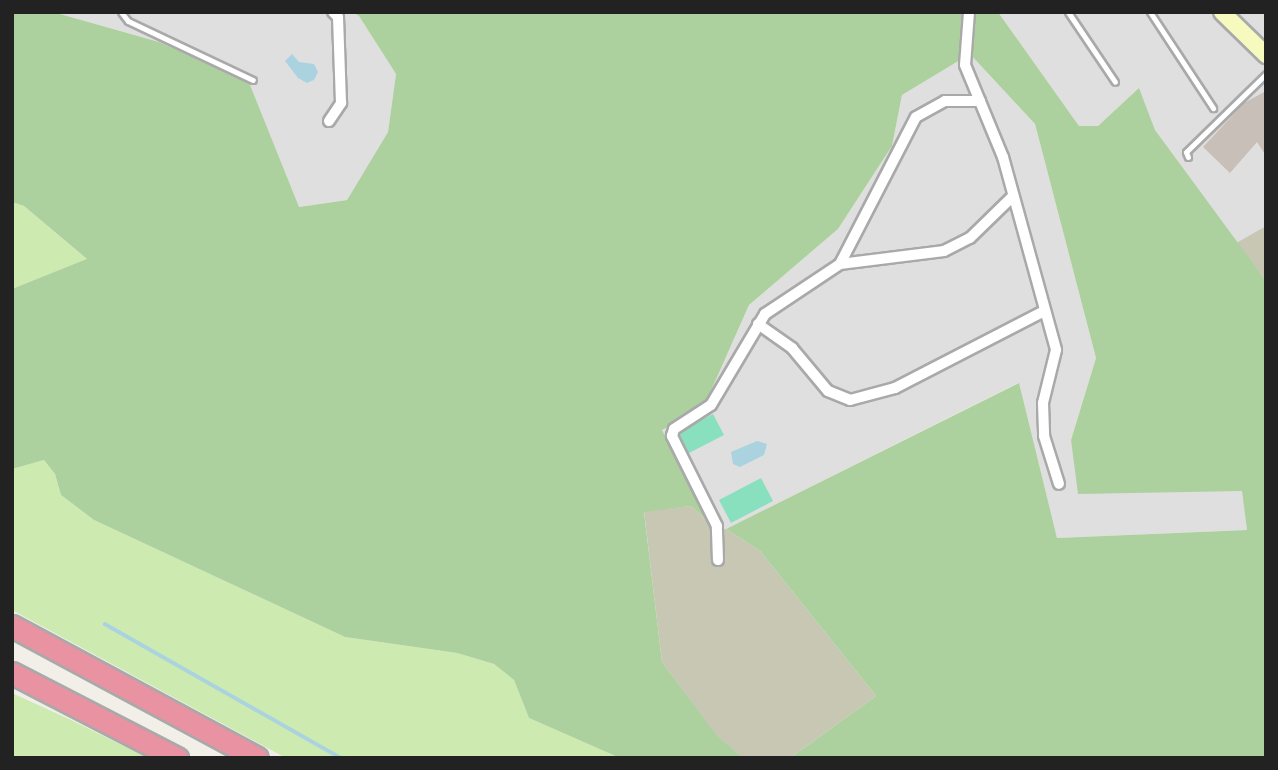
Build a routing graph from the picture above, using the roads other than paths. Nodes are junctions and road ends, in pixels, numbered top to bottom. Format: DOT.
graph roads {
  1 [pos="121,12"];
  2 [pos="333,12"];
  3 [pos="969,12"];
  4 [pos="1068,12"];
  5 [pos="1150,12"];
  6 [pos="1222,12"];
  7 [pos="1266,55"];
  8 [pos="1266,74"];
  9 [pos="253,80"];
  10 [pos="1115,82"];
  11 [pos="980,102"];
  12 [pos="1213,108"];
  13 [pos="329,121"];
  14 [pos="1188,158"];
  15 [pos="1013,196"];
  16 [pos="840,264"];
  17 [pos="1044,312"];
  18 [pos="758,324"];
  19 [pos="1059,484"];
  20 [pos="718,560"];
  21 [pos="12,626"];
  22 [pos="12,673"];
  23 [pos="177,758"];
  24 [pos="257,758"];
  1 -- 9 [label="lane"];
  2 -- 13 [label="street"];
  3 -- 11 [label="street"];
  4 -- 10 [label="lane"];
  5 -- 12 [label="lane"];
  6 -- 7 [label="street"];
  8 -- 14 [label="lane"];
  11 -- 15 [label="street"];
  11 -- 16 [label="street"];
  15 -- 16 [label="street"];
  15 -- 17 [label="street"];
  16 -- 18 [label="street"];
  17 -- 18 [label="street"];
  17 -- 19 [label="street"];
  18 -- 20 [label="street"];
  21 -- 24 [label="highway"];
  22 -- 23 [label="highway"];
}
